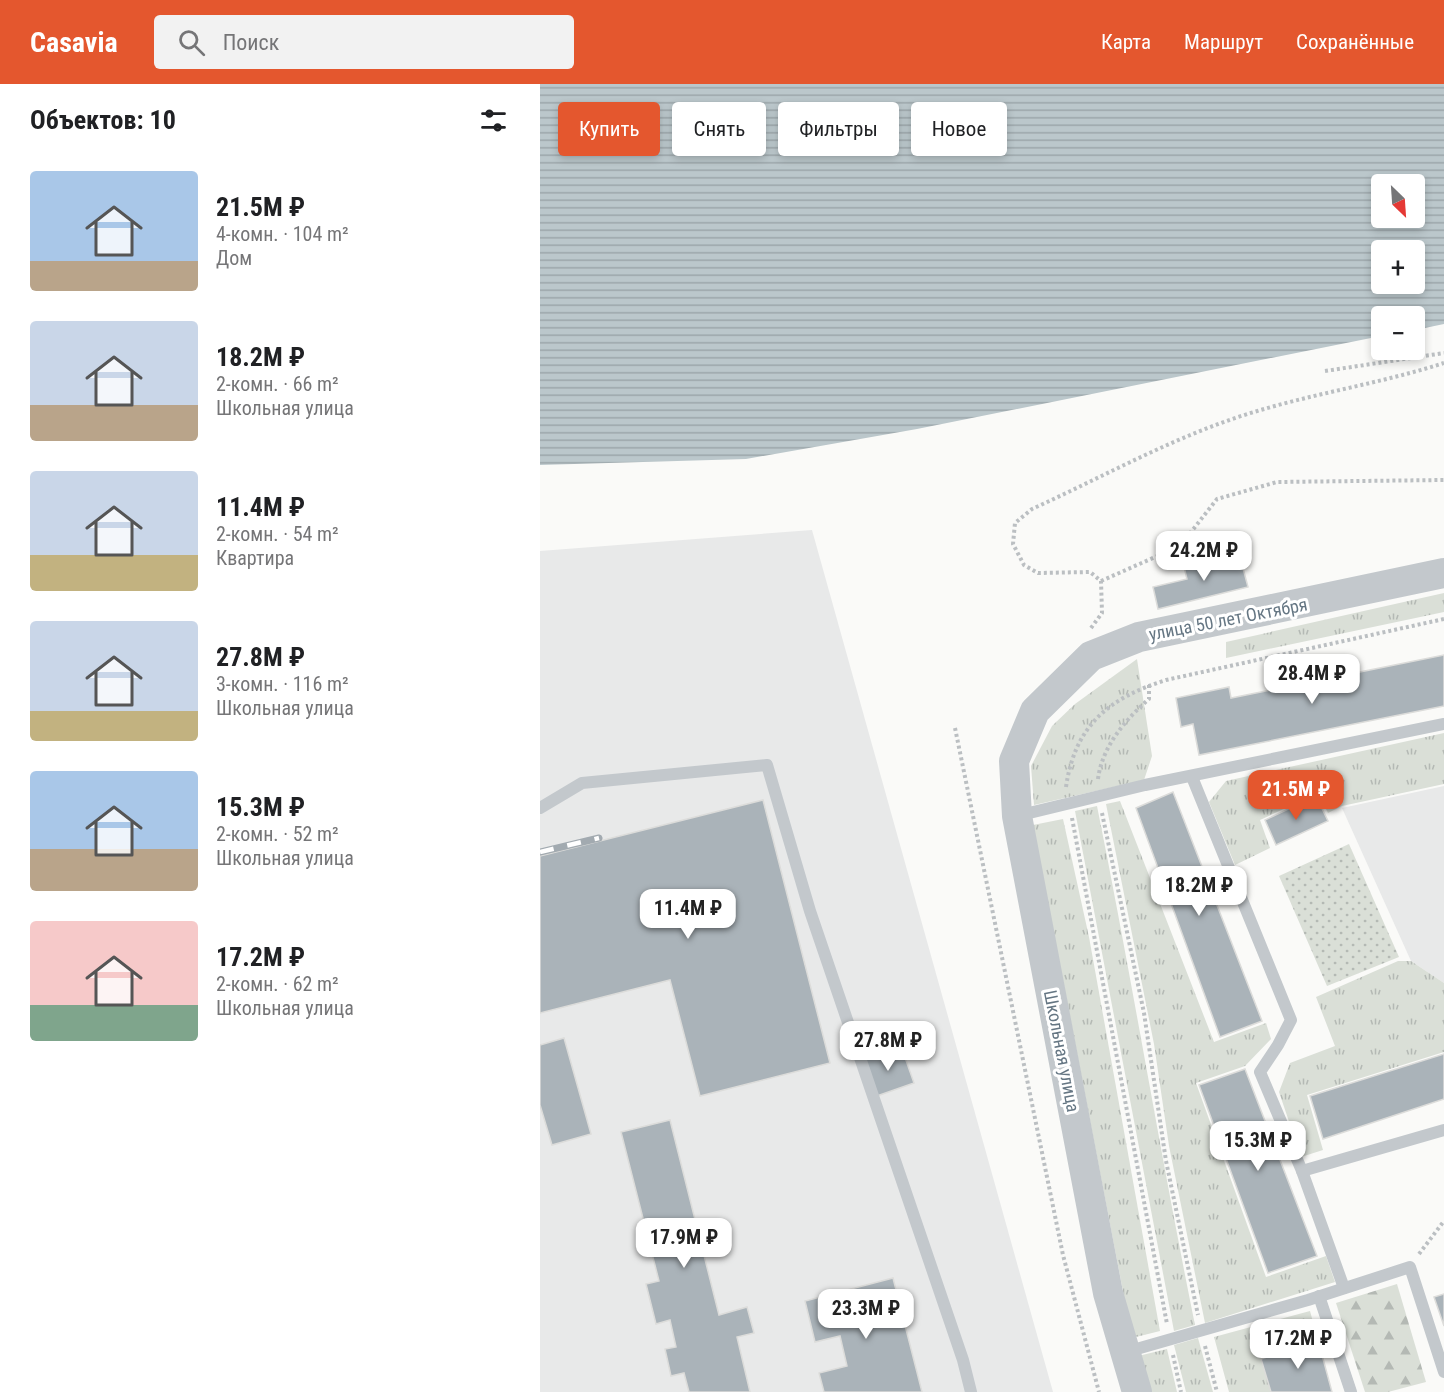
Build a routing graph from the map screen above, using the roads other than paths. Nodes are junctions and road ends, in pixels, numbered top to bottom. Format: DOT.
graph roads {
  1 [pos="1444,573"];
  2 [pos="1035,711"];
  3 [pos="1444,724"];
  4 [pos="1192,777"];
  5 [pos="540,808"];
  6 [pos="1017,816"];
  7 [pos="1444,1130"];
  8 [pos="1302,1171"];
  9 [pos="1344,1288"];
  10 [pos="1319,1296"];
  11 [pos="1125,1352"];
  12 [pos="1444,1372"];
  13 [pos="971,1392"];
  14 [pos="1137,1392"];
  15 [pos="1351,1392"];
  1 -- 2 [label="street, улица 50 лет Октября"];
  2 -- 6 [label="street, Школьная улица"];
  3 -- 4 [label="lane"];
  4 -- 6 [label="lane"];
  4 -- 8 [label="lane"];
  5 -- 13 [label="lane"];
  6 -- 11 [label="street, Школьная улица"];
  7 -- 8 [label="lane"];
  8 -- 9 [label="lane"];
  9 -- 10 [label="lane"];
  9 -- 12 [label="lane"];
  10 -- 11 [label="lane"];
  10 -- 15 [label="lane"];
  11 -- 14 [label="street, Школьная улица"];
}
